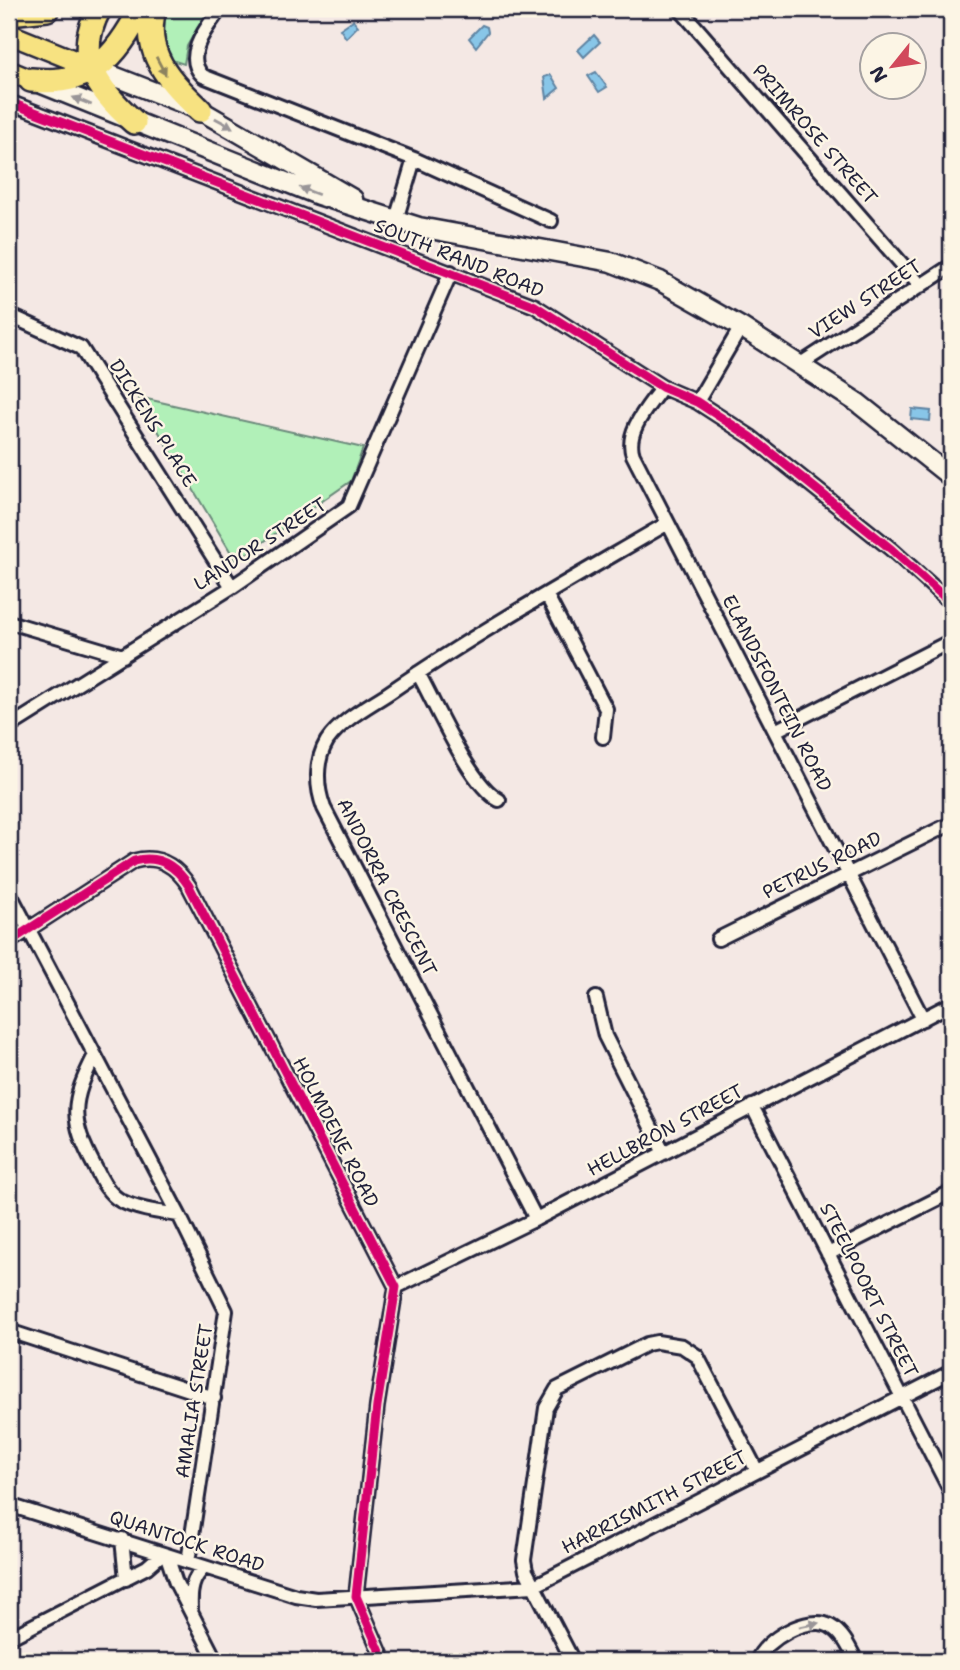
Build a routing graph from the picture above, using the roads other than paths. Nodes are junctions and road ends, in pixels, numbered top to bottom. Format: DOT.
graph roads {
  1 [pos="47,9"];
  2 [pos="99,9"];
  3 [pos="141,9"];
  4 [pos="154,9"];
  5 [pos="220,9"];
  6 [pos="680,9"];
  7 [pos="9,12"];
  8 [pos="9,34"];
  9 [pos="93,68"];
  10 [pos="9,71"];
  11 [pos="31,80"];
  12 [pos="9,102"];
  13 [pos="200,110"];
  14 [pos="134,122"];
  15 [pos="414,159"];
  16 [pos="374,212"];
  17 [pos="396,220"];
  18 [pos="551,221"];
  19 [pos="951,266"];
  20 [pos="451,272"];
  21 [pos="921,286"];
  22 [pos="9,315"];
  23 [pos="741,327"];
  24 [pos="799,365"];
  25 [pos="662,387"];
  26 [pos="697,402"];
  27 [pos="951,477"];
  28 [pos="668,523"];
  29 [pos="232,587"];
  30 [pos="546,594"];
  31 [pos="951,603"];
  32 [pos="9,622"];
  33 [pos="951,641"];
  34 [pos="123,656"];
  35 [pos="418,673"];
  36 [pos="9,727"];
  37 [pos="775,732"];
  38 [pos="603,737"];
  39 [pos="499,800"];
  40 [pos="944,827"];
  41 [pos="848,873"];
  42 [pos="9,892"];
  43 [pos="29,929"];
  44 [pos="718,939"];
  45 [pos="9,942"];
  46 [pos="596,998"];
  47 [pos="951,1004"];
  48 [pos="923,1019"];
  49 [pos="95,1055"];
  50 [pos="752,1106"];
  51 [pos="664,1153"];
  52 [pos="951,1192"];
  53 [pos="179,1215"];
  54 [pos="536,1219"];
  55 [pos="828,1254"];
  56 [pos="396,1287"];
  57 [pos="9,1331"];
  58 [pos="951,1372"];
  59 [pos="214,1398"];
  60 [pos="902,1398"];
  61 [pos="757,1471"];
  62 [pos="951,1492"];
  63 [pos="9,1505"];
  64 [pos="122,1539"];
  65 [pos="164,1555"];
  66 [pos="188,1562"];
  67 [pos="205,1567"];
  68 [pos="126,1579"];
  69 [pos="534,1586"];
  70 [pos="356,1596"];
  71 [pos="191,1612"];
  72 [pos="9,1638"];
  73 [pos="216,1661"];
  74 [pos="384,1661"];
  75 [pos="573,1661"];
  76 [pos="757,1661"];
  77 [pos="856,1661"];
  1 -- 7 [label="highway"];
  2 -- 9 [label="highway"];
  3 -- 9 [label="highway"];
  4 -- 13 [label="highway, one-way"];
  5 -- 15 [label="street"];
  6 -- 21 [label="street, PRIMROSE STREET"];
  8 -- 9 [label="main road, SOUTH RAND ROAD"];
  9 -- 11 [label="highway"];
  9 -- 13 [label="main road, SOUTH RAND ROAD"];
  9 -- 14 [label="highway"];
  10 -- 11 [label="main road, SOUTH RAND ROAD"];
  14 -- 11 [label="main road, SOUTH RAND ROAD, one-way"];
  12 -- 20 [label="street, SOUTH RAND ROAD"];
  13 -- 16 [label="main road, SOUTH RAND ROAD, one-way"];
  16 -- 14 [label="main road, SOUTH RAND ROAD, one-way"];
  15 -- 17 [label="street, SOUTH RAND ROAD"];
  15 -- 18 [label="street"];
  16 -- 17 [label="main road, SOUTH RAND ROAD"];
  17 -- 23 [label="main road, SOUTH RAND ROAD"];
  19 -- 21 [label="street, VIEW STREET"];
  20 -- 25 [label="street, SOUTH RAND ROAD"];
  20 -- 29 [label="street, LANDOR STREET"];
  21 -- 24 [label="street, VIEW STREET"];
  22 -- 29 [label="street, DICKENS PLACE"];
  23 -- 24 [label="main road, SOUTH RAND ROAD"];
  23 -- 26 [label="street"];
  24 -- 27 [label="main road, SOUTH RAND ROAD"];
  25 -- 26 [label="street, SOUTH RAND ROAD"];
  25 -- 28 [label="street, ELANDSFONTEIN ROAD"];
  26 -- 31 [label="street, SOUTH RAND ROAD"];
  28 -- 30 [label="street, ANDORRA CRESCENT"];
  28 -- 37 [label="street, ELANDSFONTEIN ROAD"];
  29 -- 34 [label="street, LANDOR STREET"];
  30 -- 35 [label="street, ANDORRA CRESCENT"];
  30 -- 38 [label="street"];
  32 -- 34 [label="street"];
  33 -- 37 [label="street"];
  34 -- 36 [label="street, LANDOR STREET"];
  35 -- 39 [label="street"];
  35 -- 54 [label="street, ANDORRA CRESCENT"];
  37 -- 41 [label="street, ELANDSFONTEIN ROAD"];
  40 -- 41 [label="street, PETRUS ROAD"];
  41 -- 44 [label="street, PETRUS ROAD"];
  41 -- 48 [label="street, ELANDSFONTEIN ROAD"];
  42 -- 43 [label="street, AMALIA STREET"];
  43 -- 45 [label="street, HOLMDENE ROAD"];
  43 -- 49 [label="street, AMALIA STREET"];
  43 -- 56 [label="street, HOLMDENE ROAD"];
  46 -- 51 [label="street"];
  47 -- 48 [label="street, HELLBRON STREET"];
  48 -- 50 [label="street, HELLBRON STREET"];
  49 -- 53 [label="street, AMALIA STREET"];
  49 -- 53 [label="street"];
  50 -- 51 [label="street, HELLBRON STREET"];
  50 -- 55 [label="street, STEELPOORT STREET"];
  51 -- 54 [label="street, HELLBRON STREET"];
  52 -- 55 [label="street"];
  53 -- 59 [label="street, AMALIA STREET"];
  54 -- 56 [label="street, HELLBRON STREET"];
  55 -- 60 [label="street, STEELPOORT STREET"];
  56 -- 70 [label="street"];
  57 -- 59 [label="street"];
  58 -- 60 [label="street, HARRISMITH STREET"];
  59 -- 66 [label="street, AMALIA STREET"];
  60 -- 61 [label="street, HARRISMITH STREET"];
  60 -- 62 [label="street, STEELPOORT STREET"];
  61 -- 69 [label="street, HARRISMITH STREET"];
  61 -- 69 [label="street"];
  63 -- 64 [label="street, QUANTOCK ROAD"];
  64 -- 65 [label="street, QUANTOCK ROAD"];
  64 -- 68 [label="street"];
  65 -- 66 [label="street, QUANTOCK ROAD"];
  65 -- 68 [label="street"];
  65 -- 71 [label="street"];
  66 -- 67 [label="street, QUANTOCK ROAD"];
  67 -- 70 [label="street, QUANTOCK ROAD"];
  67 -- 71 [label="street"];
  68 -- 72 [label="street"];
  69 -- 70 [label="street, HARRISMITH STREET"];
  69 -- 75 [label="street"];
  70 -- 74 [label="street"];
  71 -- 73 [label="street"];
  76 -- 77 [label="street, one-way"];
}
